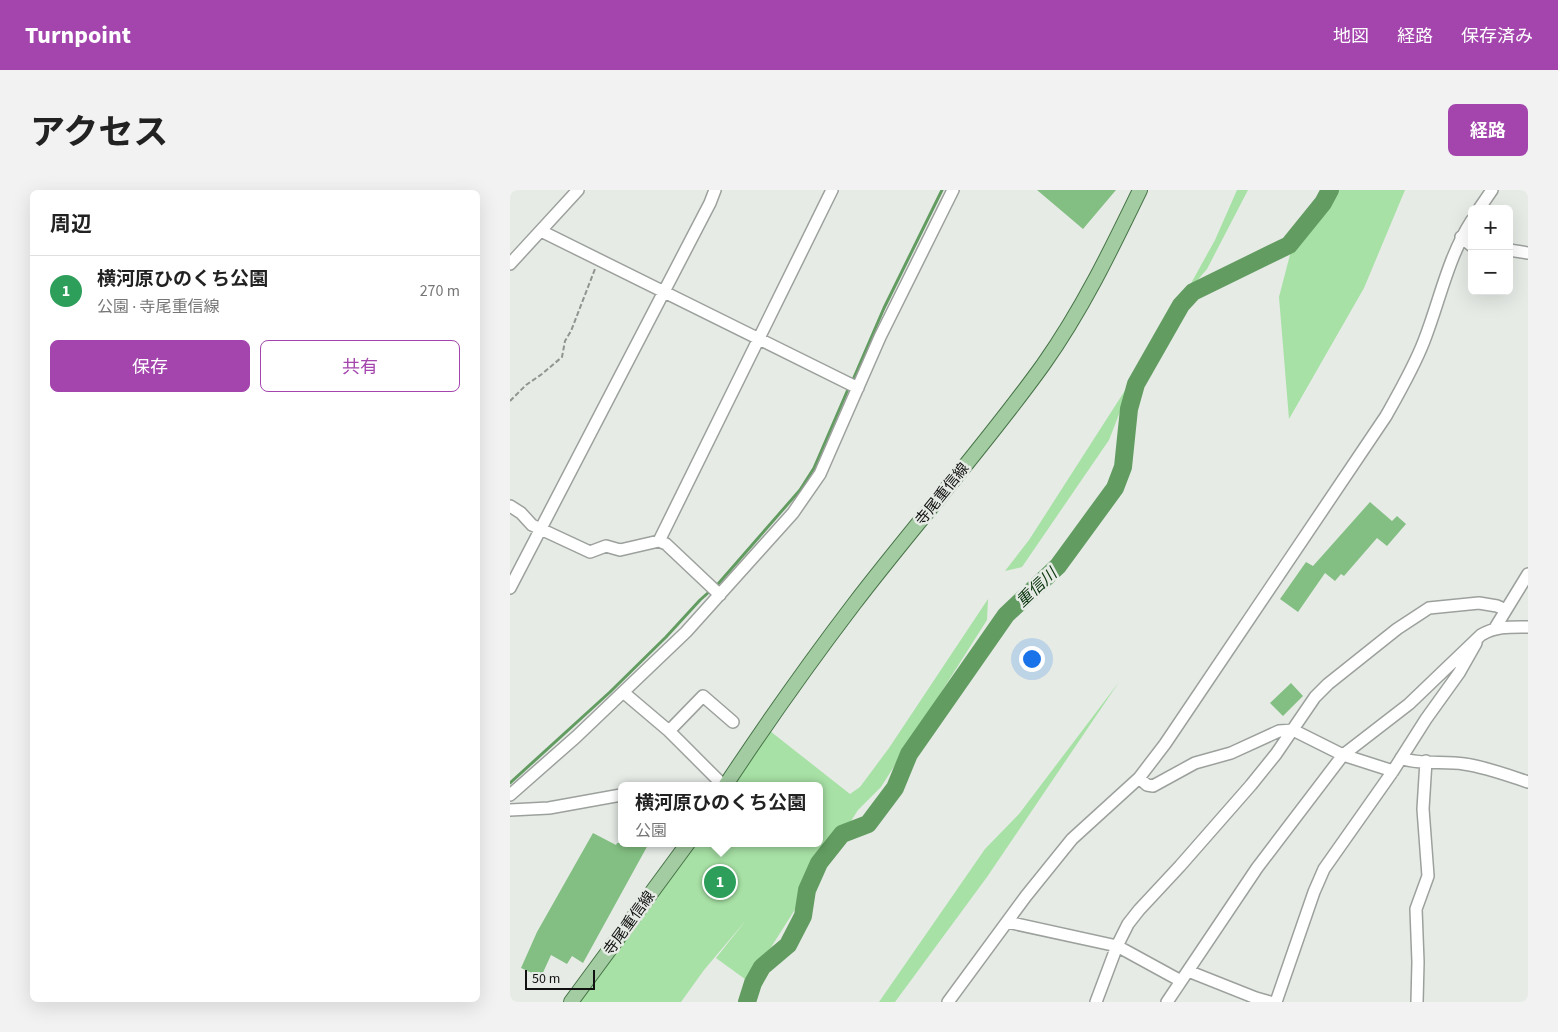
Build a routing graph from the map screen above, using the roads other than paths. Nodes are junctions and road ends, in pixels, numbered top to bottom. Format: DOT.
graph roads {
  1 [pos="578,190"];
  2 [pos="715,190"];
  3 [pos="832,190"];
  4 [pos="953,190"];
  5 [pos="1140,190"];
  6 [pos="1492,190"];
  7 [pos="1482,205"];
  8 [pos="1468,226"];
  9 [pos="541,231"];
  10 [pos="1461,237"];
  11 [pos="1468,243"];
  12 [pos="1513,251"];
  13 [pos="1528,253"];
  14 [pos="510,264"];
  15 [pos="664,293"];
  16 [pos="759,340"];
  17 [pos="858,388"];
  18 [pos="510,506"];
  19 [pos="542,529"];
  20 [pos="659,541"];
  21 [pos="1528,574"];
  22 [pos="510,588"];
  23 [pos="720,595"];
  24 [pos="1506,610"];
  25 [pos="1528,627"];
  26 [pos="1495,628"];
  27 [pos="1481,635"];
  28 [pos="623,692"];
  29 [pos="733,722"];
  30 [pos="1293,730"];
  31 [pos="669,731"];
  32 [pos="1342,755"];
  33 [pos="1401,758"];
  34 [pos="1426,761"];
  35 [pos="1393,771"];
  36 [pos="1139,778"];
  37 [pos="721,782"];
  38 [pos="728,782"];
  39 [pos="1528,782"];
  40 [pos="510,795"];
  41 [pos="618,796"];
  42 [pos="510,810"];
  43 [pos="685,847"];
  44 [pos="1007,922"];
  45 [pos="1117,946"];
  46 [pos="1188,971"];
  47 [pos="1181,981"];
  48 [pos="571,1002"];
  49 [pos="948,1002"];
  50 [pos="1096,1002"];
  51 [pos="1167,1002"];
  52 [pos="1270,1002"];
  53 [pos="1276,1002"];
  54 [pos="1417,1002"];
  1 -- 9 [label="street"];
  2 -- 15 [label="street"];
  3 -- 16 [label="street"];
  4 -- 17 [label="street"];
  5 -- 38 [label="main road, 寺尾重信線"];
  6 -- 7 [label="street"];
  8 -- 10 [label="street"];
  9 -- 14 [label="street"];
  9 -- 15 [label="street"];
  10 -- 11 [label="street"];
  10 -- 36 [label="street"];
  12 -- 13 [label="street"];
  15 -- 16 [label="street"];
  15 -- 19 [label="street"];
  16 -- 17 [label="street"];
  16 -- 20 [label="street"];
  17 -- 23 [label="street"];
  18 -- 19 [label="street"];
  19 -- 20 [label="street"];
  19 -- 22 [label="street"];
  20 -- 23 [label="street"];
  21 -- 24 [label="street"];
  23 -- 28 [label="street"];
  24 -- 26 [label="street"];
  24 -- 30 [label="street"];
  25 -- 26 [label="street"];
  26 -- 27 [label="street"];
  27 -- 32 [label="street"];
  27 -- 33 [label="street"];
  28 -- 31 [label="street"];
  28 -- 40 [label="street"];
  29 -- 31 [label="street"];
  30 -- 32 [label="street"];
  30 -- 36 [label="street"];
  30 -- 45 [label="street"];
  31 -- 37 [label="street"];
  32 -- 35 [label="street"];
  32 -- 46 [label="street"];
  33 -- 34 [label="street"];
  33 -- 35 [label="street"];
  34 -- 39 [label="street"];
  34 -- 54 [label="street"];
  35 -- 53 [label="street"];
  36 -- 44 [label="street"];
  41 -- 42 [label="street"];
  43 -- 48 [label="main road, 寺尾重信線"];
  44 -- 45 [label="street"];
  44 -- 49 [label="street"];
  45 -- 47 [label="street"];
  45 -- 50 [label="street"];
  46 -- 47 [label="street"];
  46 -- 52 [label="street"];
  47 -- 51 [label="street"];
}
